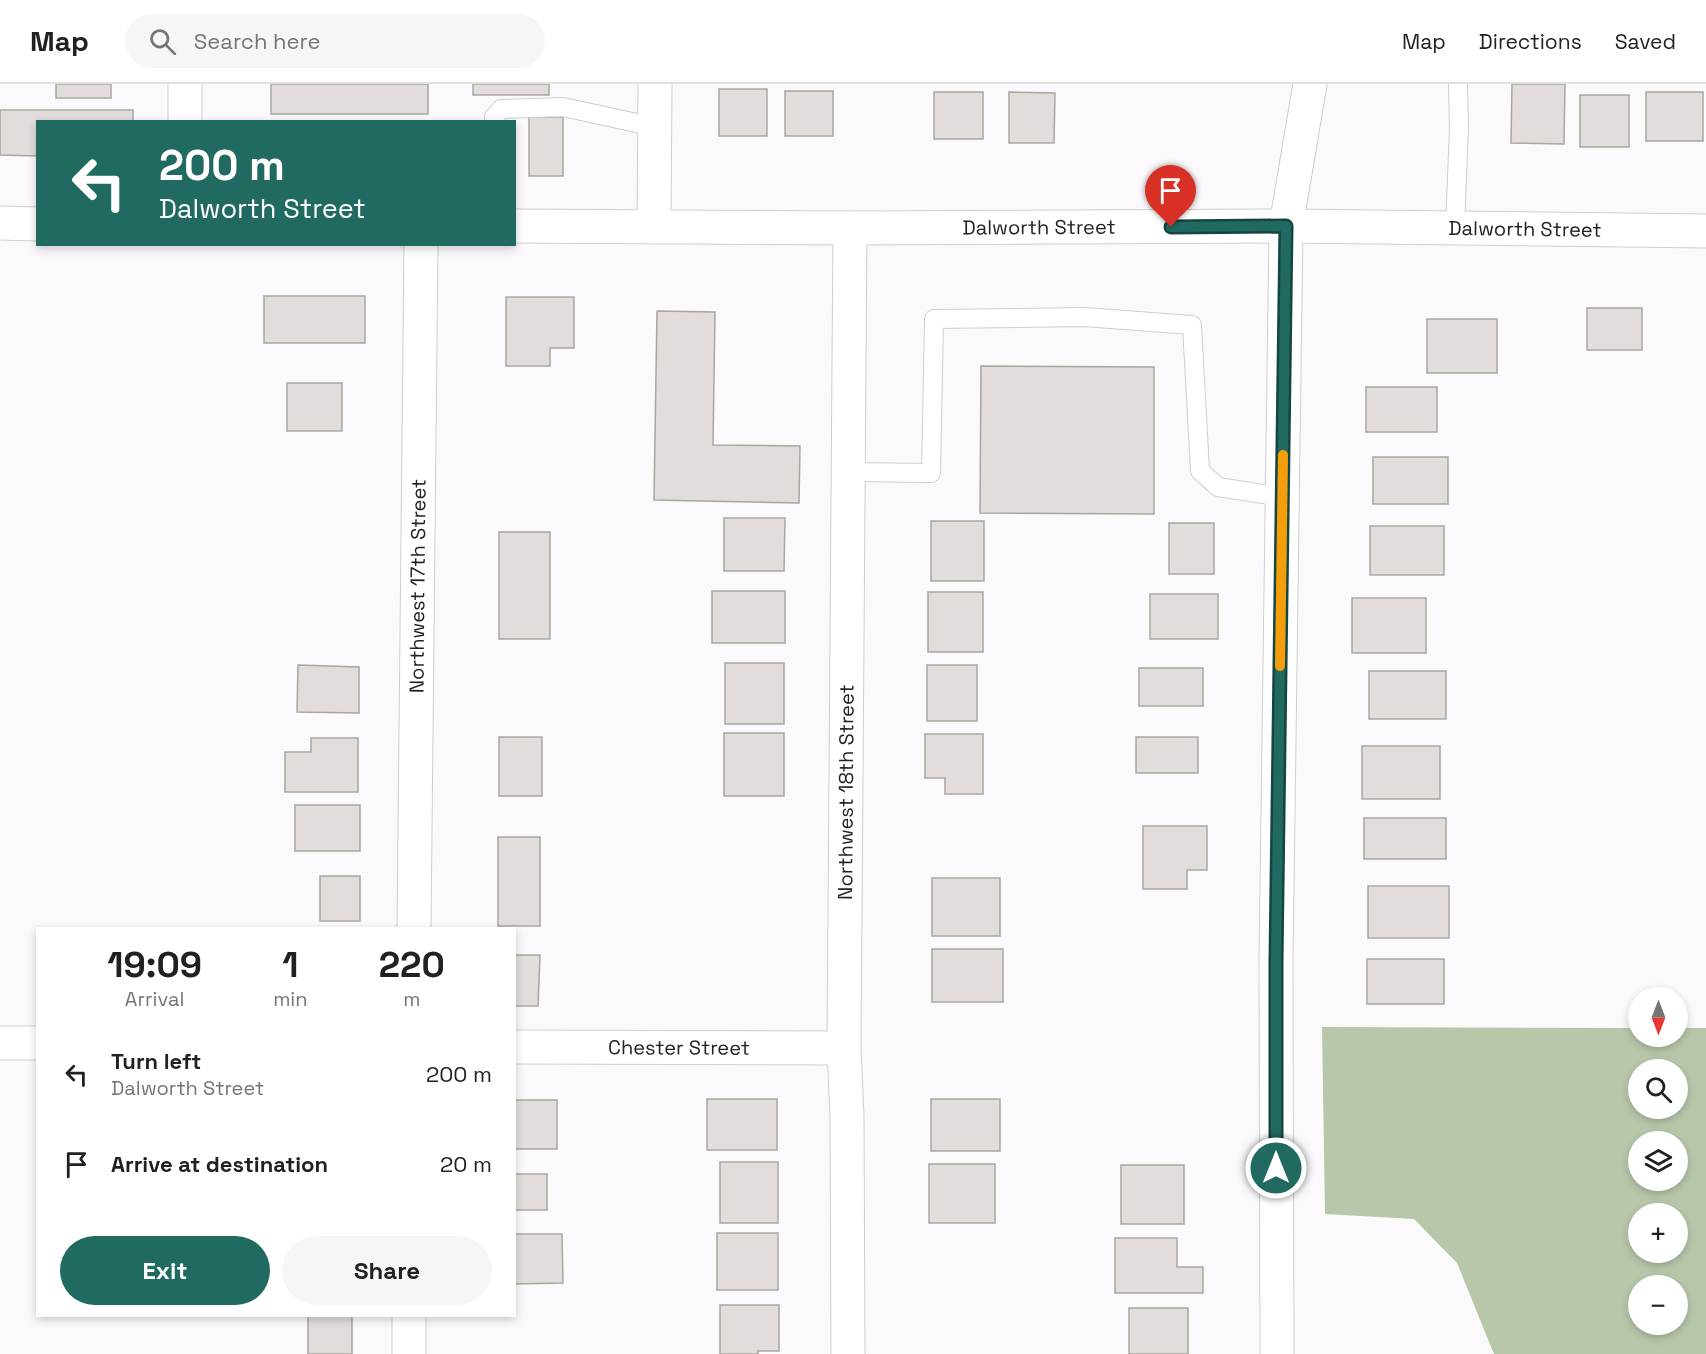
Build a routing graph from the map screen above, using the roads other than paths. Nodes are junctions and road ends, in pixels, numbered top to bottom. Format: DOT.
graph roads {
  1 [pos="185,84"];
  2 [pos="655,84"];
  3 [pos="1310,84"];
  4 [pos="1458,84"];
  5 [pos="185,120"];
  6 [pos="494,120"];
  7 [pos="655,127"];
  8 [pos="0,223"];
  9 [pos="36,224"];
  10 [pos="516,226"];
  11 [pos="1286,226"];
  12 [pos="654,227"];
  13 [pos="850,228"];
  14 [pos="1455,228"];
  15 [pos="1706,231"];
  16 [pos="421,246"];
  17 [pos="848,472"];
  18 [pos="1282,497"];
  19 [pos="414,927"];
  20 [pos="0,1043"];
  21 [pos="36,1043"];
  22 [pos="516,1047"];
  23 [pos="844,1048"];
  24 [pos="409,1317"];
  25 [pos="409,1354"];
  26 [pos="848,1354"];
  27 [pos="1277,1354"];
  1 -- 5 [label="street"];
  2 -- 7 [label="street"];
  3 -- 11 [label="street"];
  4 -- 14 [label="lane"];
  6 -- 7 [label="lane"];
  7 -- 12 [label="street"];
  8 -- 9 [label="street"];
  10 -- 12 [label="street, Dalworth Street"];
  11 -- 13 [label="street, Dalworth Street"];
  11 -- 14 [label="street, Dalworth Street"];
  11 -- 18 [label="street"];
  12 -- 13 [label="street, Dalworth Street"];
  13 -- 17 [label="street, Northwest 18th Street"];
  14 -- 15 [label="street, Dalworth Street"];
  16 -- 19 [label="street, Northwest 17th Street"];
  17 -- 18 [label="lane"];
  17 -- 23 [label="street, Northwest 18th Street"];
  18 -- 27 [label="street"];
  20 -- 21 [label="street"];
  22 -- 23 [label="street, Chester Street"];
  23 -- 26 [label="street, Northwest 18th Street"];
  24 -- 25 [label="street"];
}
